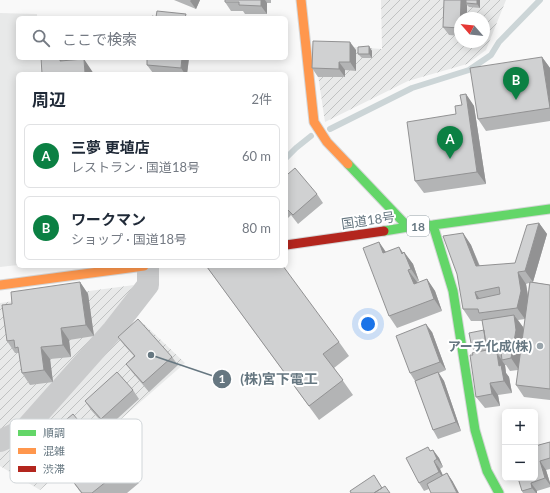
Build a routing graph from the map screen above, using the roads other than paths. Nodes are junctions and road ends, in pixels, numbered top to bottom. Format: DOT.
graph roads {
  1 [pos="301,0"];
  2 [pos="550,209"];
  3 [pos="433,224"];
  4 [pos="408,227"];
  5 [pos="288,245"];
  6 [pos="129,268"];
  7 [pos="148,268"];
  8 [pos="0,285"];
  9 [pos="34,419"];
  10 [pos="10,436"];
  11 [pos="0,441"];
  12 [pos="499,493"];
  1 -- 4 [label="main road"];
  2 -- 3 [label="main road, 国道18号 / 18"];
  3 -- 4 [label="main road, 国道18号 / 18"];
  3 -- 12 [label="main road"];
  4 -- 5 [label="main road, 国道18号 / 18"];
  6 -- 8 [label="main road"];
  7 -- 9 [label="street"];
  10 -- 11 [label="street"];
}
